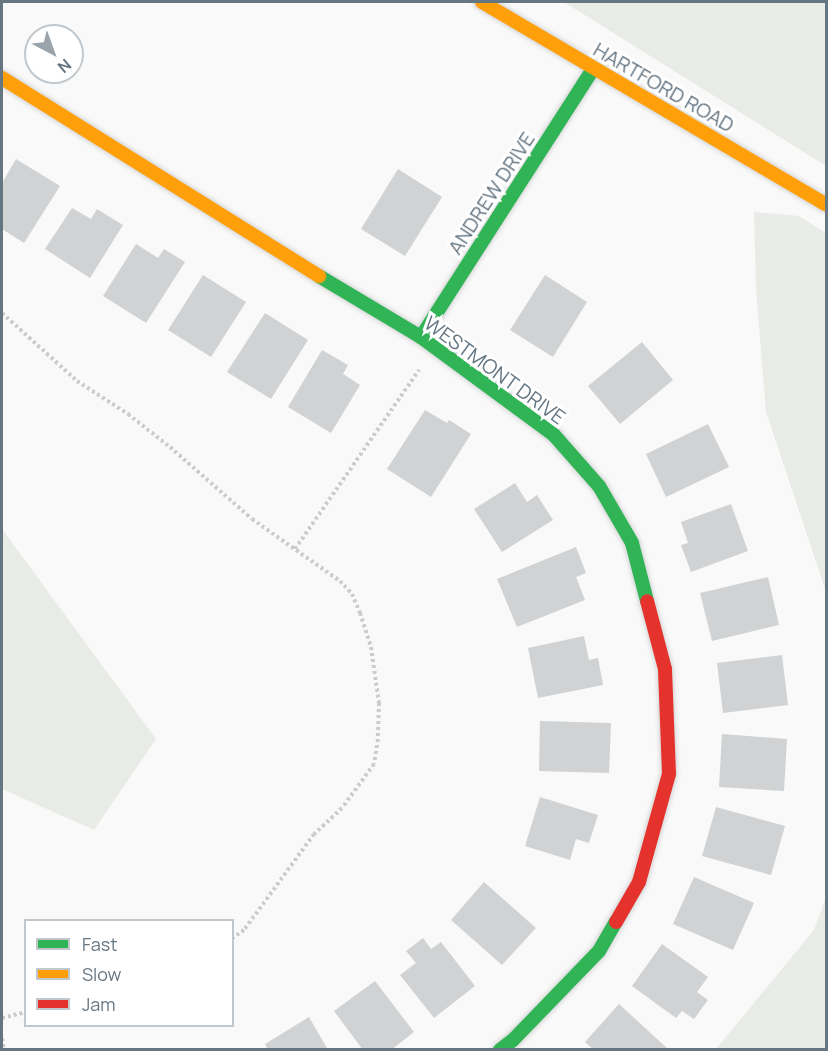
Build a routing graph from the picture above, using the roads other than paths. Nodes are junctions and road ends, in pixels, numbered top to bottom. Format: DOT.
graph roads {
  1 [pos="482,2"];
  2 [pos="593,69"];
  3 [pos="2,78"];
  4 [pos="826,205"];
  5 [pos="421,337"];
  6 [pos="500,1050"];
  1 -- 2 [label="street, HARTFORD ROAD"];
  2 -- 4 [label="street, HARTFORD ROAD"];
  2 -- 5 [label="street, ANDREW DRIVE"];
  3 -- 5 [label="street, WESTMONT DRIVE"];
  5 -- 6 [label="street, WESTMONT DRIVE"];
}
